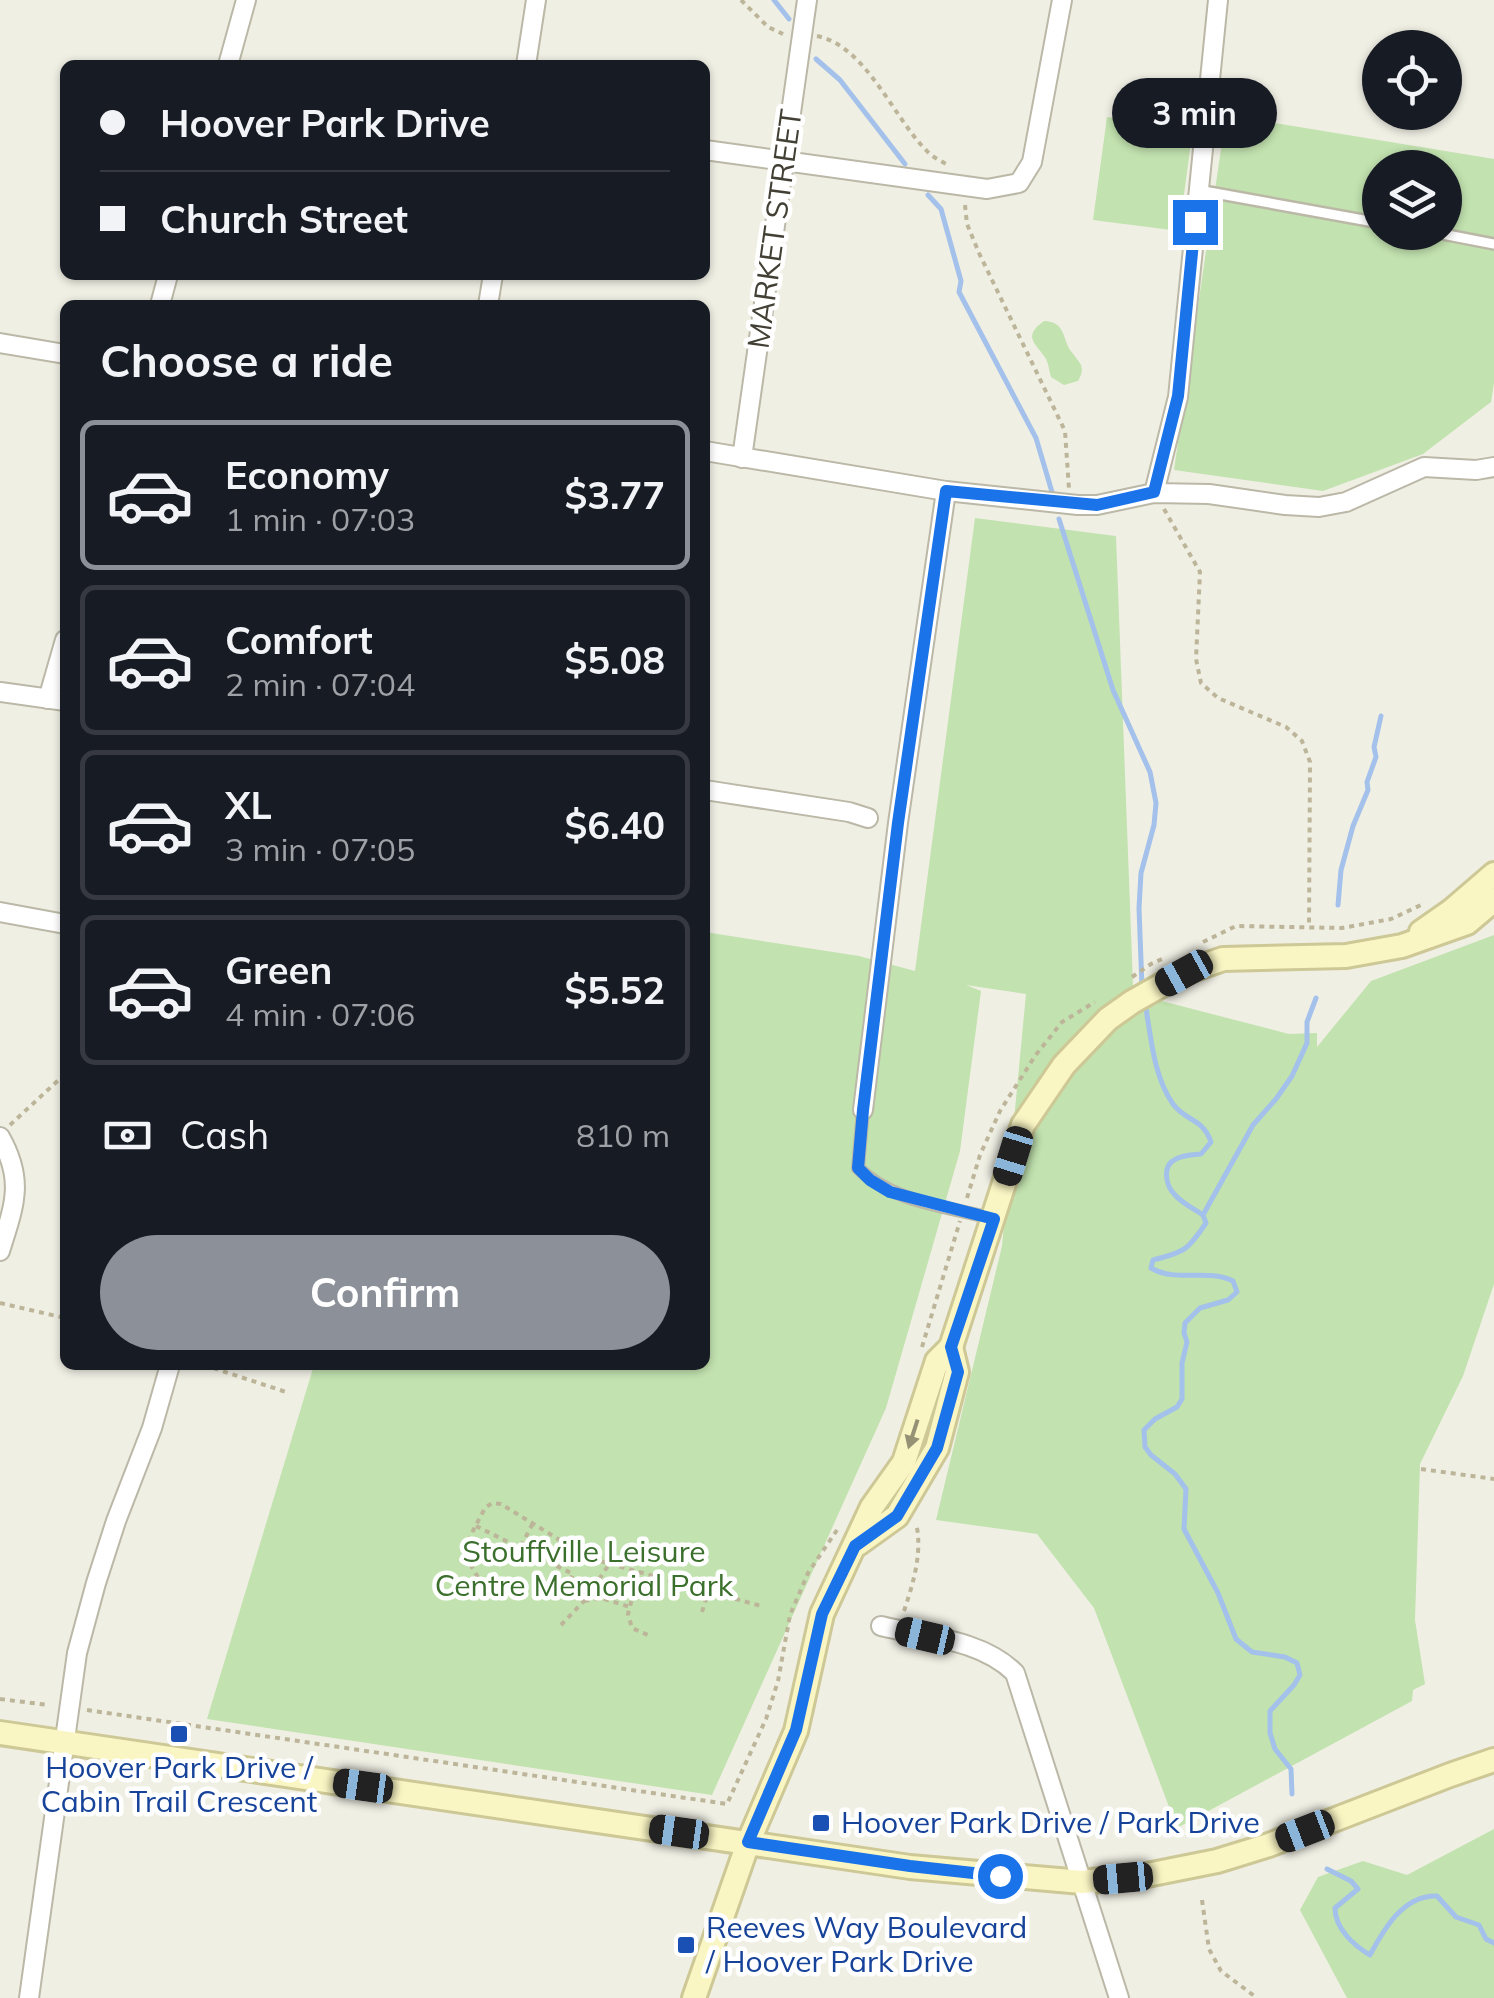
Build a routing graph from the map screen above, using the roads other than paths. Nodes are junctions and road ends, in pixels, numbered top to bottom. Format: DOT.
graph roads {
  1 [pos="246,0"];
  2 [pos="536,0"];
  3 [pos="806,0"];
  4 [pos="1062,0"];
  5 [pos="1218,0"];
  6 [pos="229,60"];
  7 [pos="527,60"];
  8 [pos="710,151"];
  9 [pos="784,160"];
  10 [pos="1198,190"];
  11 [pos="1362,220"];
  12 [pos="1462,238"];
  13 [pos="1494,244"];
  14 [pos="0,343"];
  15 [pos="60,353"];
  16 [pos="710,452"];
  17 [pos="742,458"];
  18 [pos="1494,468"];
  19 [pos="946,491"];
  20 [pos="1154,492"];
  21 [pos="60,673"];
  22 [pos="0,692"];
  23 [pos="56,700"];
  24 [pos="710,791"];
  25 [pos="868,818"];
  26 [pos="1494,874"];
  27 [pos="1494,900"];
  28 [pos="0,912"];
  29 [pos="60,923"];
  30 [pos="1402,946"];
  31 [pos="863,1110"];
  32 [pos="0,1137"];
  33 [pos="994,1219"];
  34 [pos="0,1251"];
  35 [pos="951,1347"];
  36 [pos="169,1370"];
  37 [pos="855,1546"];
  38 [pos="889,1628"];
  39 [pos="0,1734"];
  40 [pos="63,1742"];
  41 [pos="1494,1760"];
  42 [pos="748,1842"];
  43 [pos="1082,1882"];
  44 [pos="29,1998"];
  45 [pos="694,1998"];
  46 [pos="1119,1998"];
  1 -- 6 [label="street"];
  2 -- 7 [label="street"];
  3 -- 9 [label="street, MARKET STREET"];
  4 -- 9 [label="street"];
  5 -- 10 [label="street"];
  8 -- 9 [label="street"];
  9 -- 17 [label="street, MARKET STREET"];
  10 -- 11 [label="lane"];
  10 -- 20 [label="street"];
  12 -- 13 [label="lane"];
  14 -- 15 [label="street"];
  16 -- 17 [label="street"];
  17 -- 19 [label="street"];
  18 -- 20 [label="street"];
  19 -- 20 [label="street"];
  19 -- 31 [label="street"];
  21 -- 23 [label="street"];
  22 -- 23 [label="street"];
  24 -- 25 [label="street"];
  26 -- 30 [label="street"];
  27 -- 30 [label="street"];
  28 -- 29 [label="street"];
  30 -- 33 [label="street"];
  31 -- 33 [label="lane"];
  32 -- 34 [label="street"];
  33 -- 35 [label="street"];
  35 -- 37 [label="street, one-way"];
  35 -- 37 [label="street"];
  36 -- 40 [label="street"];
  37 -- 42 [label="street"];
  38 -- 43 [label="street"];
  39 -- 40 [label="street"];
  40 -- 42 [label="street"];
  40 -- 44 [label="street"];
  41 -- 43 [label="street"];
  42 -- 43 [label="street"];
  42 -- 45 [label="street"];
  43 -- 46 [label="street"];
}
